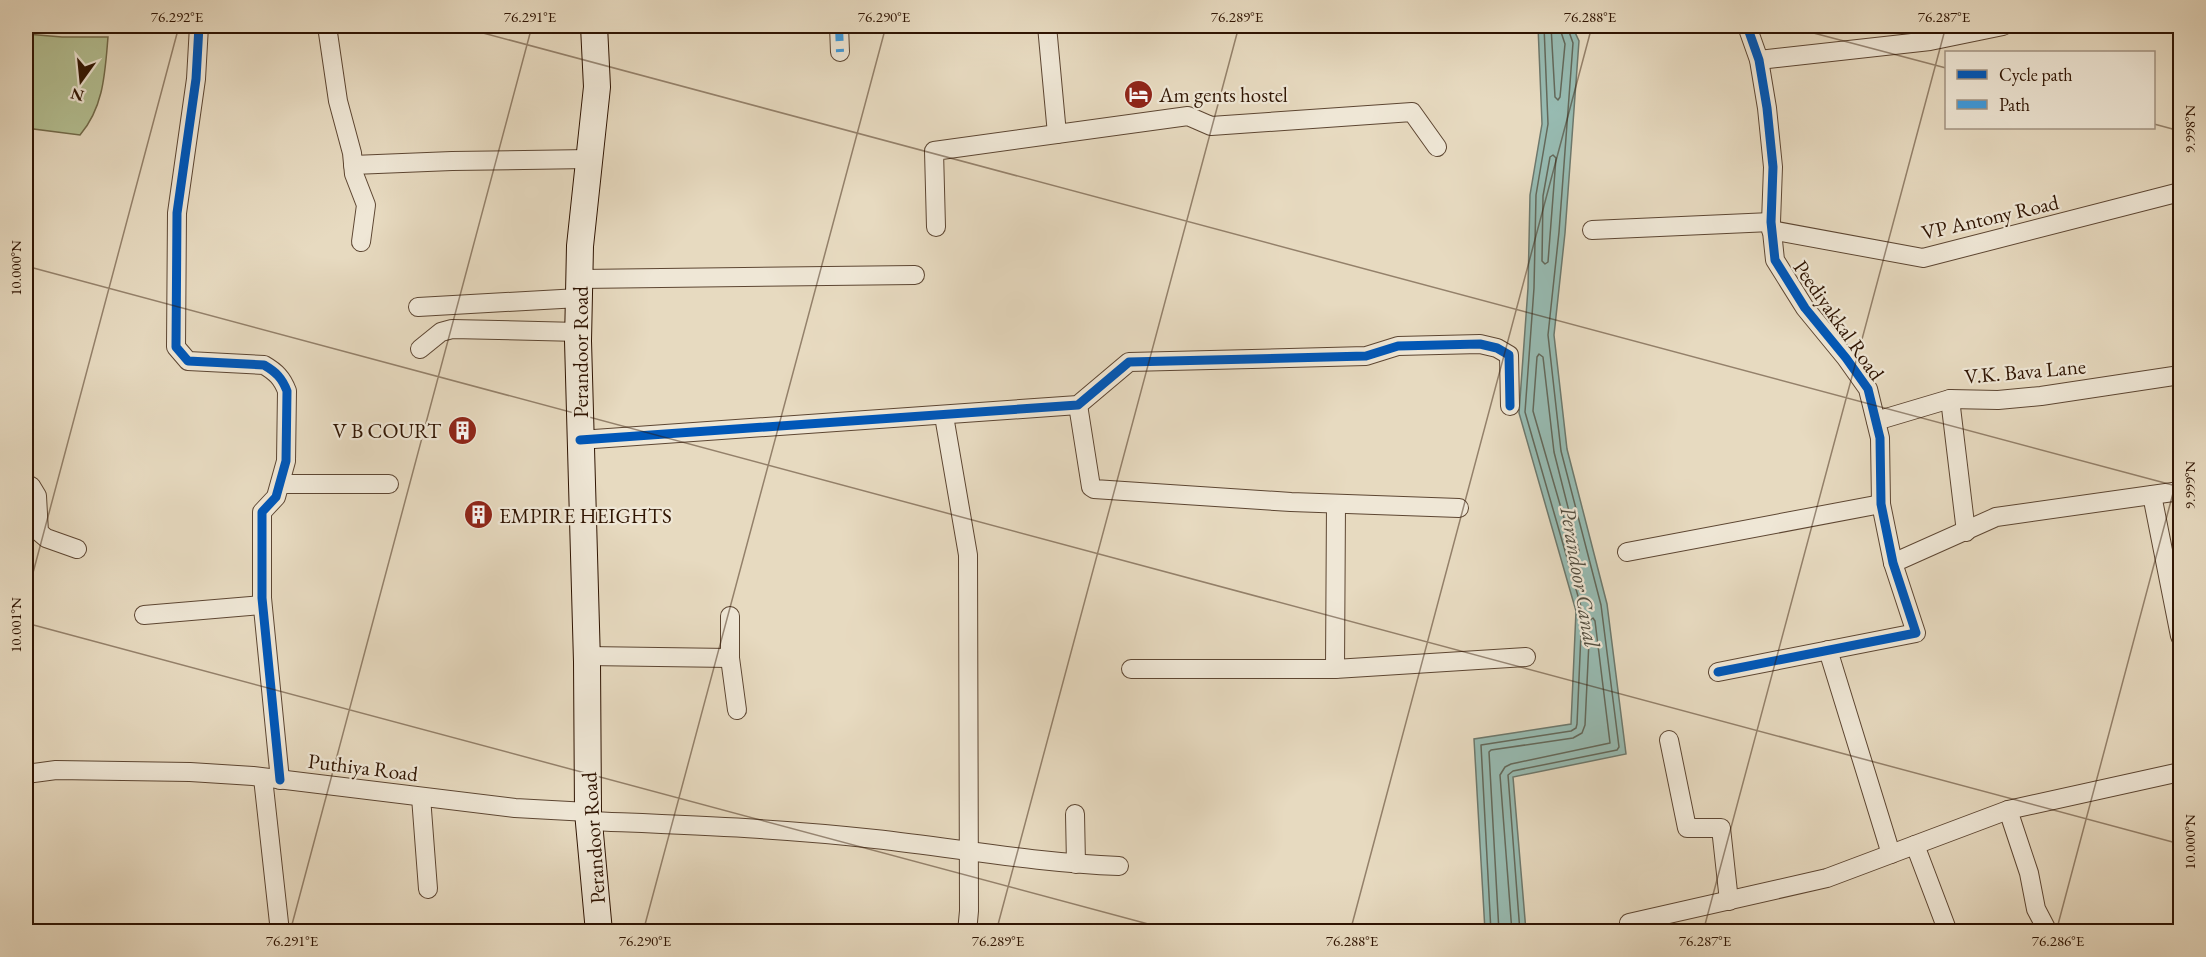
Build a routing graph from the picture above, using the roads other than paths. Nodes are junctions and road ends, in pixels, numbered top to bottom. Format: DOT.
graph roads {
  1 [pos="200,26"];
  2 [pos="327,26"];
  3 [pos="594,26"];
  4 [pos="840,26"];
  5 [pos="1047,26"];
  6 [pos="1747,26"];
  7 [pos="2003,26"];
  8 [pos="840,52"];
  9 [pos="1759,60"];
  10 [pos="1058,134"];
  11 [pos="1437,147"];
  12 [pos="589,159"];
  13 [pos="353,165"];
  14 [pos="2181,192"];
  15 [pos="1771,226"];
  16 [pos="936,227"];
  17 [pos="1592,230"];
  18 [pos="361,242"];
  19 [pos="915,275"];
  20 [pos="579,289"];
  21 [pos="418,307"];
  22 [pos="579,332"];
  23 [pos="420,349"];
  24 [pos="2181,375"];
  25 [pos="1950,399"];
  26 [pos="1078,405"];
  27 [pos="1510,406"];
  28 [pos="944,416"];
  29 [pos="1876,421"];
  30 [pos="580,440"];
  31 [pos="26,484"];
  32 [pos="280,484"];
  33 [pos="389,484"];
  34 [pos="2181,491"];
  35 [pos="2152,495"];
  36 [pos="1336,504"];
  37 [pos="1881,504"];
  38 [pos="1459,508"];
  39 [pos="1966,532"];
  40 [pos="76,549"];
  41 [pos="1627,552"];
  42 [pos="1893,562"];
  43 [pos="262,605"];
  44 [pos="144,615"];
  45 [pos="730,616"];
  46 [pos="2181,636"];
  47 [pos="1828,650"];
  48 [pos="587,656"];
  49 [pos="1526,657"];
  50 [pos="730,658"];
  51 [pos="1131,669"];
  52 [pos="1335,669"];
  53 [pos="1718,672"];
  54 [pos="737,710"];
  55 [pos="1669,740"];
  56 [pos="2181,772"];
  57 [pos="26,774"];
  58 [pos="272,779"];
  59 [pos="421,797"];
  60 [pos="2008,810"];
  61 [pos="1075,814"];
  62 [pos="588,817"];
  63 [pos="1915,845"];
  64 [pos="969,852"];
  65 [pos="1891,854"];
  66 [pos="1076,864"];
  67 [pos="1119,866"];
  68 [pos="428,889"];
  69 [pos="1729,901"];
  70 [pos="1629,923"];
  71 [pos="280,932"];
  72 [pos="599,932"];
  73 [pos="966,932"];
  74 [pos="1948,932"];
  75 [pos="2048,932"];
  1 -- 32 [label="street"];
  2 -- 13 [label="street"];
  3 -- 12 [label="main road, Perandoor Road"];
  4 -- 8 [label="street"];
  5 -- 10 [label="street"];
  6 -- 9 [label="street, Peediyakkal Road"];
  7 -- 9 [label="street"];
  9 -- 15 [label="street, Peediyakkal Road"];
  10 -- 11 [label="street"];
  10 -- 16 [label="street"];
  12 -- 13 [label="street"];
  12 -- 20 [label="main road, Perandoor Road"];
  13 -- 18 [label="street"];
  14 -- 15 [label="street, VP Antony Road"];
  15 -- 17 [label="street, VP Antony Road"];
  15 -- 29 [label="street, Peediyakkal Road"];
  19 -- 20 [label="street"];
  20 -- 21 [label="street"];
  20 -- 22 [label="main road, Perandoor Road"];
  22 -- 23 [label="street"];
  22 -- 30 [label="main road, Perandoor Road"];
  24 -- 25 [label="street, V.K. Bava Lane"];
  25 -- 29 [label="street, V.K. Bava Lane"];
  25 -- 39 [label="street"];
  26 -- 27 [label="street"];
  26 -- 28 [label="street"];
  26 -- 36 [label="street"];
  28 -- 30 [label="street"];
  28 -- 64 [label="street"];
  29 -- 37 [label="street, Peediyakkal Road"];
  30 -- 48 [label="main road, Perandoor Road"];
  31 -- 40 [label="street"];
  32 -- 33 [label="street"];
  32 -- 43 [label="street"];
  34 -- 35 [label="street"];
  35 -- 39 [label="street"];
  35 -- 46 [label="street"];
  36 -- 38 [label="street"];
  36 -- 52 [label="street"];
  37 -- 41 [label="street"];
  37 -- 42 [label="street, Peediyakkal Road"];
  39 -- 42 [label="street"];
  42 -- 47 [label="street, Peediyakkal Road"];
  43 -- 44 [label="street"];
  43 -- 58 [label="street"];
  45 -- 50 [label="street"];
  47 -- 53 [label="street"];
  47 -- 65 [label="street"];
  48 -- 50 [label="street"];
  48 -- 62 [label="main road, Perandoor Road"];
  49 -- 52 [label="street"];
  50 -- 54 [label="street"];
  51 -- 52 [label="street"];
  55 -- 69 [label="street"];
  56 -- 60 [label="street"];
  57 -- 58 [label="street, Puthiya Road"];
  58 -- 59 [label="street, Puthiya Road"];
  58 -- 71 [label="street"];
  59 -- 62 [label="street, Puthiya Road"];
  59 -- 68 [label="street"];
  60 -- 63 [label="street"];
  60 -- 75 [label="street"];
  61 -- 66 [label="street"];
  62 -- 64 [label="street, Puthiya Road"];
  62 -- 72 [label="main road, Perandoor Road"];
  63 -- 65 [label="street"];
  63 -- 74 [label="street"];
  64 -- 66 [label="street, Puthiya Road"];
  64 -- 73 [label="street"];
  65 -- 69 [label="street"];
  66 -- 67 [label="street, Puthiya Road"];
  69 -- 70 [label="street"];
}
